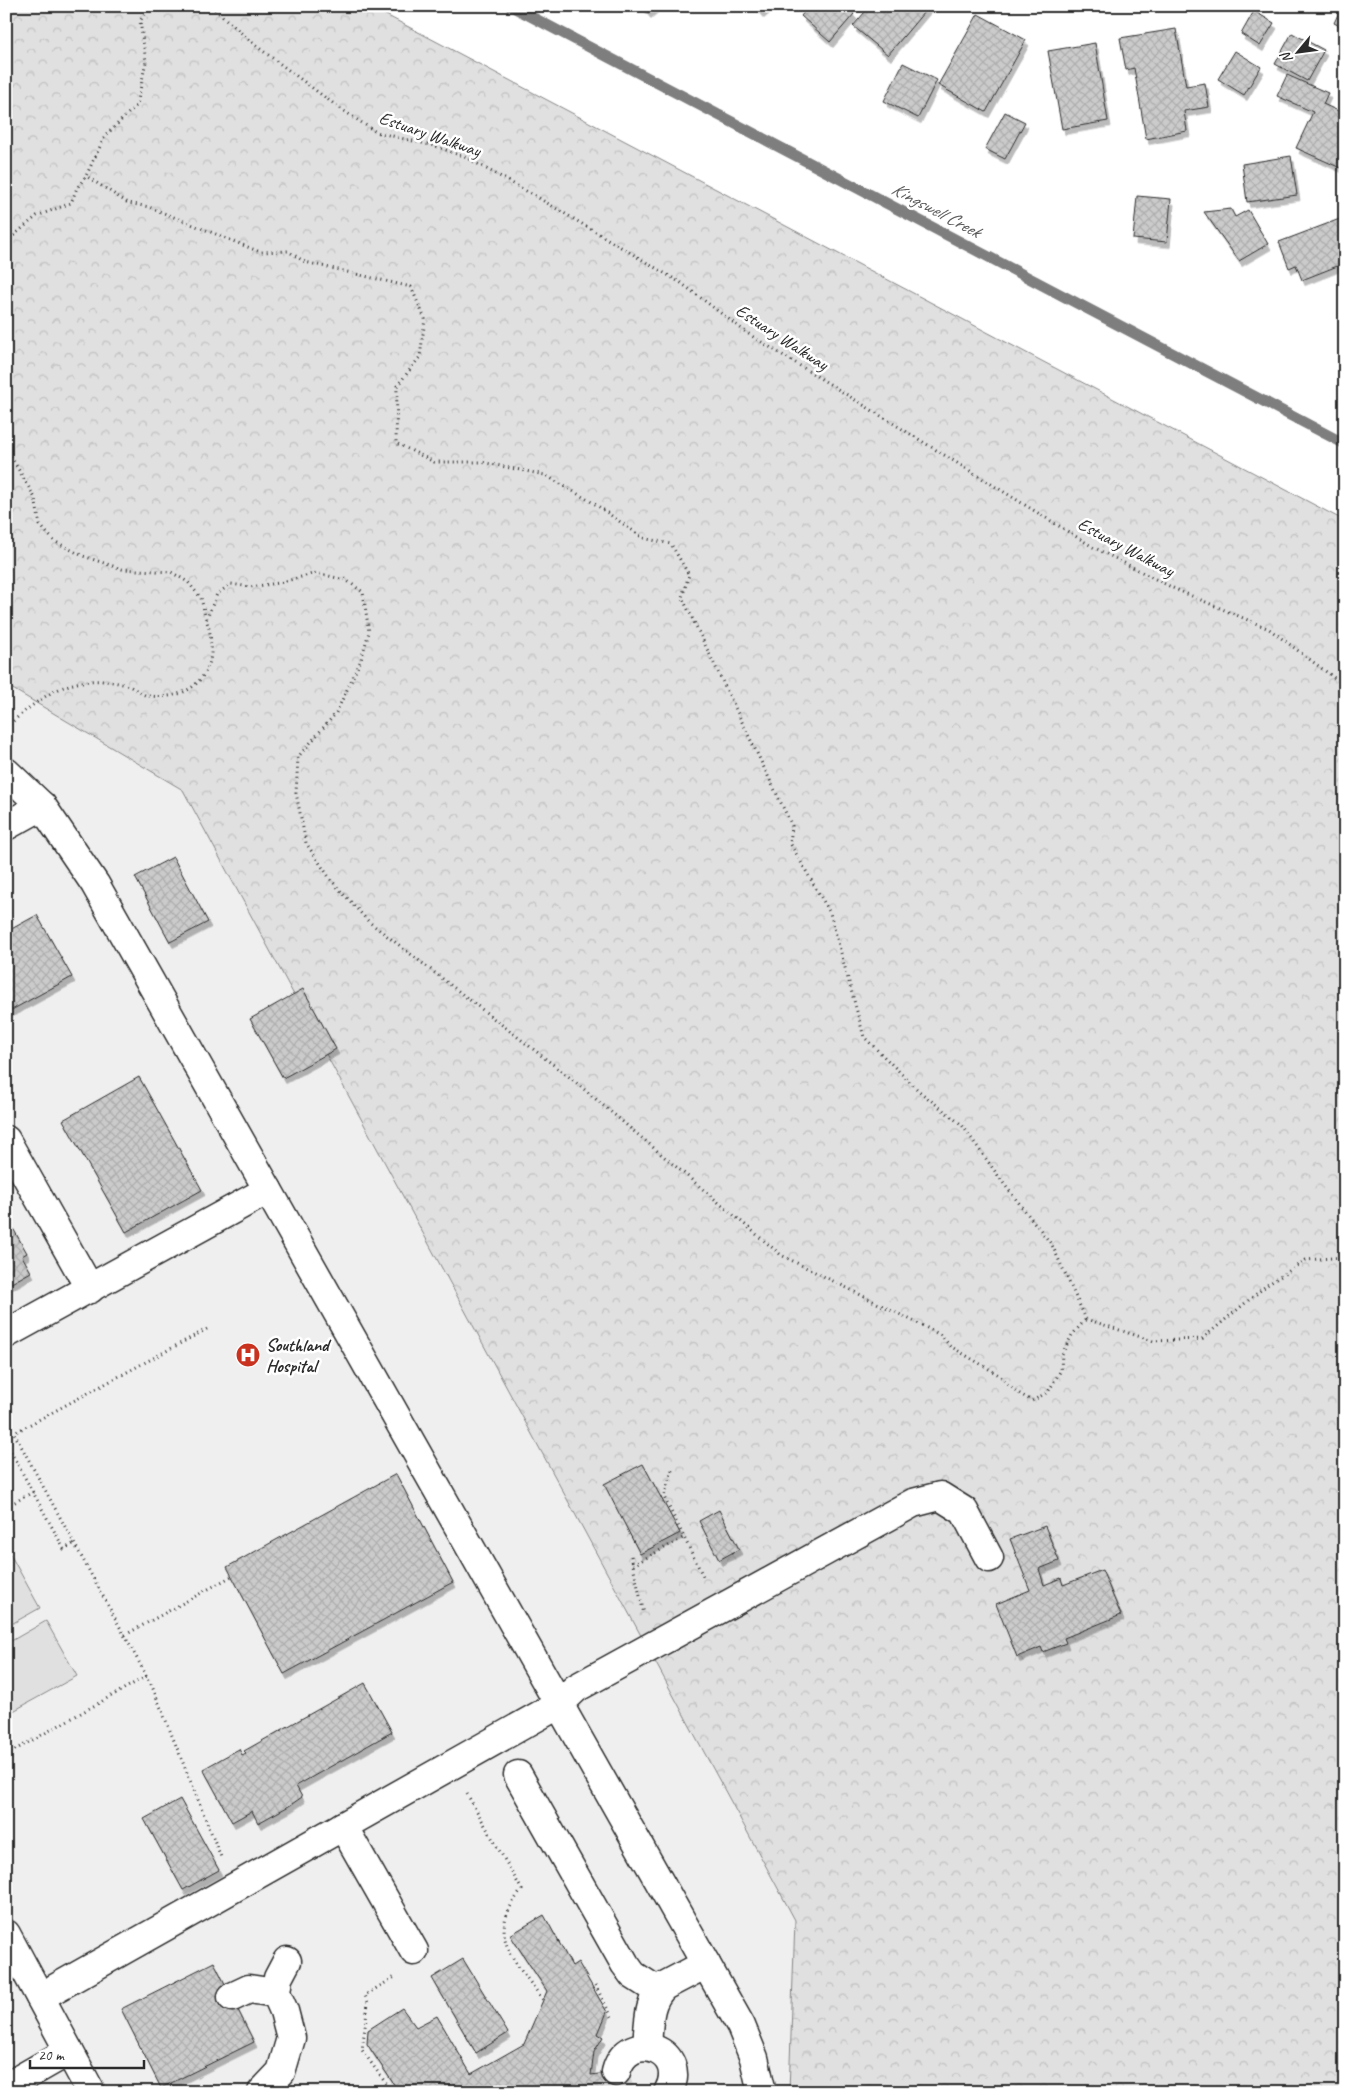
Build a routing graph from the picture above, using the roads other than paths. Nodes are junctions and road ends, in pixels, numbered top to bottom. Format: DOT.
graph roads {
  1 [pos="6,772"];
  2 [pos="42,806"];
  3 [pos="6,826"];
  4 [pos="6,1140"];
  5 [pos="268,1190"];
  6 [pos="90,1289"];
  7 [pos="6,1334"];
  8 [pos="989,1558"];
  9 [pos="558,1705"];
  10 [pos="518,1775"];
  11 [pos="344,1826"];
  12 [pos="6,1934"];
  13 [pos="414,1951"];
  14 [pos="287,1961"];
  15 [pos="706,1964"];
  16 [pos="658,1991"];
  17 [pos="276,1993"];
  18 [pos="40,1997"];
  19 [pos="232,1998"];
  20 [pos="647,2046"];
  21 [pos="69,2051"];
  22 [pos="616,2072"];
  23 [pos="6,2087"];
  24 [pos="91,2092"];
  25 [pos="262,2092"];
  26 [pos="668,2092"];
  27 [pos="762,2092"];
  1 -- 2 [label="lane"];
  2 -- 3 [label="lane"];
  2 -- 5 [label="lane"];
  4 -- 6 [label="lane"];
  5 -- 6 [label="lane"];
  5 -- 9 [label="lane"];
  6 -- 7 [label="lane"];
  8 -- 9 [label="lane"];
  9 -- 11 [label="lane"];
  9 -- 15 [label="lane"];
  10 -- 16 [label="lane"];
  11 -- 13 [label="lane"];
  11 -- 18 [label="lane"];
  12 -- 18 [label="lane"];
  14 -- 17 [label="lane"];
  15 -- 16 [label="lane"];
  15 -- 27 [label="lane"];
  16 -- 20 [label="lane"];
  17 -- 19 [label="lane"];
  17 -- 25 [label="lane"];
  18 -- 21 [label="lane"];
  20 -- 22 [label="lane"];
  20 -- 26 [label="lane"];
  21 -- 23 [label="lane"];
  21 -- 24 [label="lane"];
}
